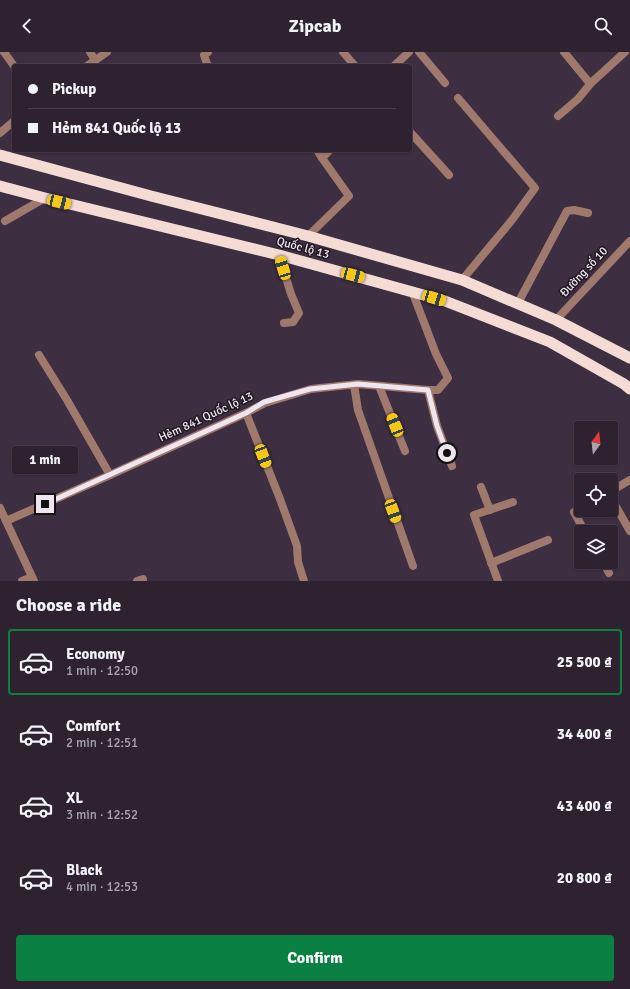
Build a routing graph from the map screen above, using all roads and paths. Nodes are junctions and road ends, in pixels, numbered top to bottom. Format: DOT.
graph roads {
  1 [pos="4,52"];
  2 [pos="90,52"];
  3 [pos="107,52"];
  4 [pos="208,52"];
  5 [pos="343,52"];
  6 [pos="410,52"];
  7 [pos="419,52"];
  8 [pos="564,52"];
  9 [pos="625,52"];
  10 [pos="95,60"];
  11 [pos="13,64"];
  12 [pos="90,64"];
  13 [pos="207,64"];
  14 [pos="353,64"];
  15 [pos="396,64"];
  16 [pos="445,83"];
  17 [pos="591,83"];
  18 [pos="458,98"];
  19 [pos="558,116"];
  20 [pos="12,123"];
  21 [pos="0,133"];
  22 [pos="412,134"];
  23 [pos="318,152"];
  24 [pos="328,152"];
  25 [pos="0,155"];
  26 [pos="322,158"];
  27 [pos="449,175"];
  28 [pos="0,186"];
  29 [pos="45,198"];
  30 [pos="588,213"];
  31 [pos="5,221"];
  32 [pos="308,236"];
  33 [pos="630,241"];
  34 [pos="279,255"];
  35 [pos="462,280"];
  36 [pos="412,292"];
  37 [pos="518,303"];
  38 [pos="556,320"];
  39 [pos="284,323"];
  40 [pos="40,355"];
  41 [pos="630,358"];
  42 [pos="354,385"];
  43 [pos="379,386"];
  44 [pos="630,389"];
  45 [pos="428,390"];
  46 [pos="246,413"];
  47 [pos="405,451"];
  48 [pos="452,466"];
  49 [pos="110,475"];
  50 [pos="630,480"];
  51 [pos="481,487"];
  52 [pos="618,487"];
  53 [pos="513,502"];
  54 [pos="0,508"];
  55 [pos="490,510"];
  56 [pos="618,510"];
  57 [pos="6,521"];
  58 [pos="630,531"];
  59 [pos="548,540"];
  60 [pos="491,563"];
  61 [pos="413,566"];
  62 [pos="606,569"];
  63 [pos="609,573"];
  64 [pos="33,579"];
  65 [pos="22,581"];
  66 [pos="304,581"];
  67 [pos="498,581"];
  1 -- 11 [label="street"];
  2 -- 10 [label="street"];
  3 -- 10 [label="street"];
  4 -- 13 [label="street"];
  5 -- 14 [label="street"];
  6 -- 15 [label="street"];
  7 -- 16 [label="street"];
  8 -- 17 [label="street"];
  9 -- 17 [label="street"];
  10 -- 12 [label="street"];
  17 -- 19 [label="street"];
  18 -- 35 [label="street"];
  20 -- 21 [label="street"];
  22 -- 27 [label="street"];
  23 -- 26 [label="street"];
  24 -- 26 [label="street"];
  25 -- 32 [label="highway, Quốc lộ 13"];
  26 -- 32 [label="street"];
  28 -- 29 [label="highway, Quốc lộ 13"];
  29 -- 31 [label="street"];
  29 -- 34 [label="highway, Quốc lộ 13"];
  30 -- 37 [label="street"];
  32 -- 35 [label="highway, Quốc lộ 13"];
  33 -- 38 [label="street, Đường số 10"];
  34 -- 36 [label="highway, Quốc lộ 13"];
  34 -- 39 [label="street"];
  35 -- 37 [label="highway, Quốc lộ 13"];
  36 -- 44 [label="highway, Quốc lộ 13"];
  36 -- 45 [label="street, Hẻm 841 Quốc lộ 13"];
  37 -- 38 [label="highway, Quốc lộ 13"];
  38 -- 41 [label="highway, Quốc lộ 13"];
  40 -- 49 [label="street"];
  42 -- 43 [label="street, Hẻm 841 Quốc lộ 13"];
  42 -- 46 [label="street, Hẻm 841 Quốc lộ 13"];
  42 -- 61 [label="street"];
  43 -- 45 [label="street, Hẻm 841 Quốc lộ 13"];
  43 -- 47 [label="street"];
  45 -- 48 [label="street"];
  46 -- 49 [label="street, Hẻm 841 Quốc lộ 13"];
  46 -- 66 [label="street"];
  49 -- 57 [label="street, Hẻm 841 Quốc lộ 13"];
  50 -- 52 [label="street"];
  51 -- 55 [label="street"];
  53 -- 55 [label="street"];
  54 -- 57 [label="street"];
  55 -- 60 [label="street"];
  56 -- 58 [label="street"];
  57 -- 64 [label="street"];
  59 -- 60 [label="street"];
  60 -- 67 [label="street"];
  62 -- 63 [label="street"];
  64 -- 65 [label="street"];
}
